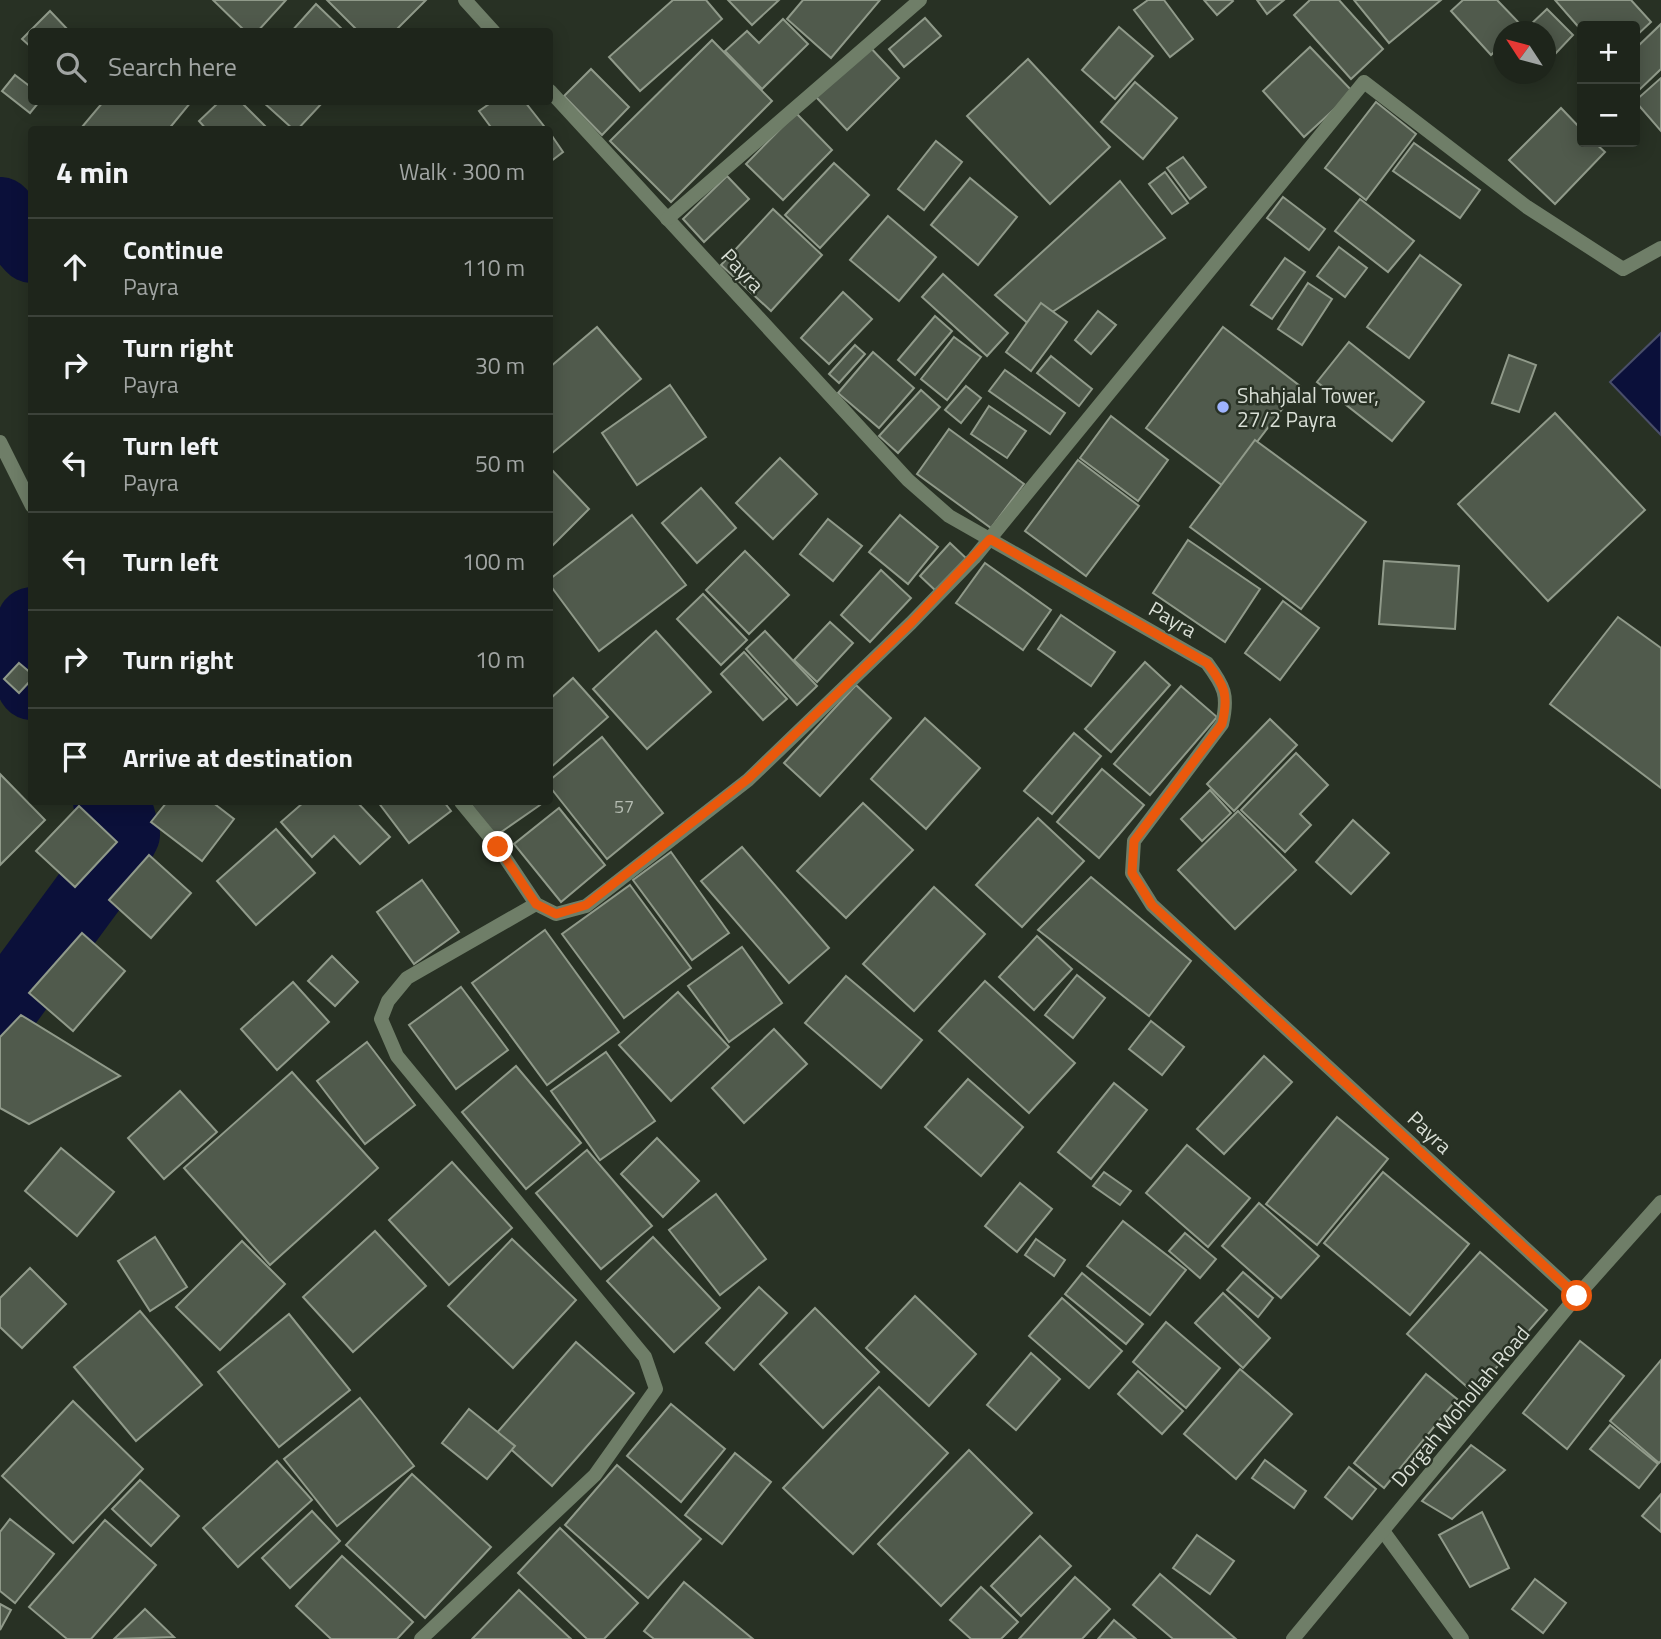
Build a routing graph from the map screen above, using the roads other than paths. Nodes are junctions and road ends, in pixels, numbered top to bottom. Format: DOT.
graph roads {
  1 [pos="465,0"];
  2 [pos="919,0"];
  3 [pos="490,28"];
  4 [pos="553,94"];
  5 [pos="667,219"];
  6 [pos="1661,248"];
  7 [pos="0,442"];
  8 [pos="28,498"];
  9 [pos="990,539"];
  10 [pos="463,805"];
  11 [pos="536,904"];
  12 [pos="1661,1202"];
  13 [pos="1577,1296"];
  14 [pos="1383,1531"];
  15 [pos="421,1639"];
  16 [pos="1293,1639"];
  17 [pos="1462,1639"];
  1 -- 3 [label="street"];
  2 -- 5 [label="street"];
  4 -- 5 [label="street, Payra"];
  5 -- 9 [label="street, Payra"];
  6 -- 9 [label="street"];
  7 -- 8 [label="street"];
  9 -- 11 [label="street"];
  9 -- 13 [label="street, Payra"];
  10 -- 11 [label="street"];
  11 -- 15 [label="street"];
  12 -- 13 [label="street, Dorgah Mohollah Road"];
  13 -- 14 [label="street, Dorgah Mohollah Road"];
  14 -- 16 [label="street, Dorgah Mohollah Road"];
  14 -- 17 [label="street"];
}
